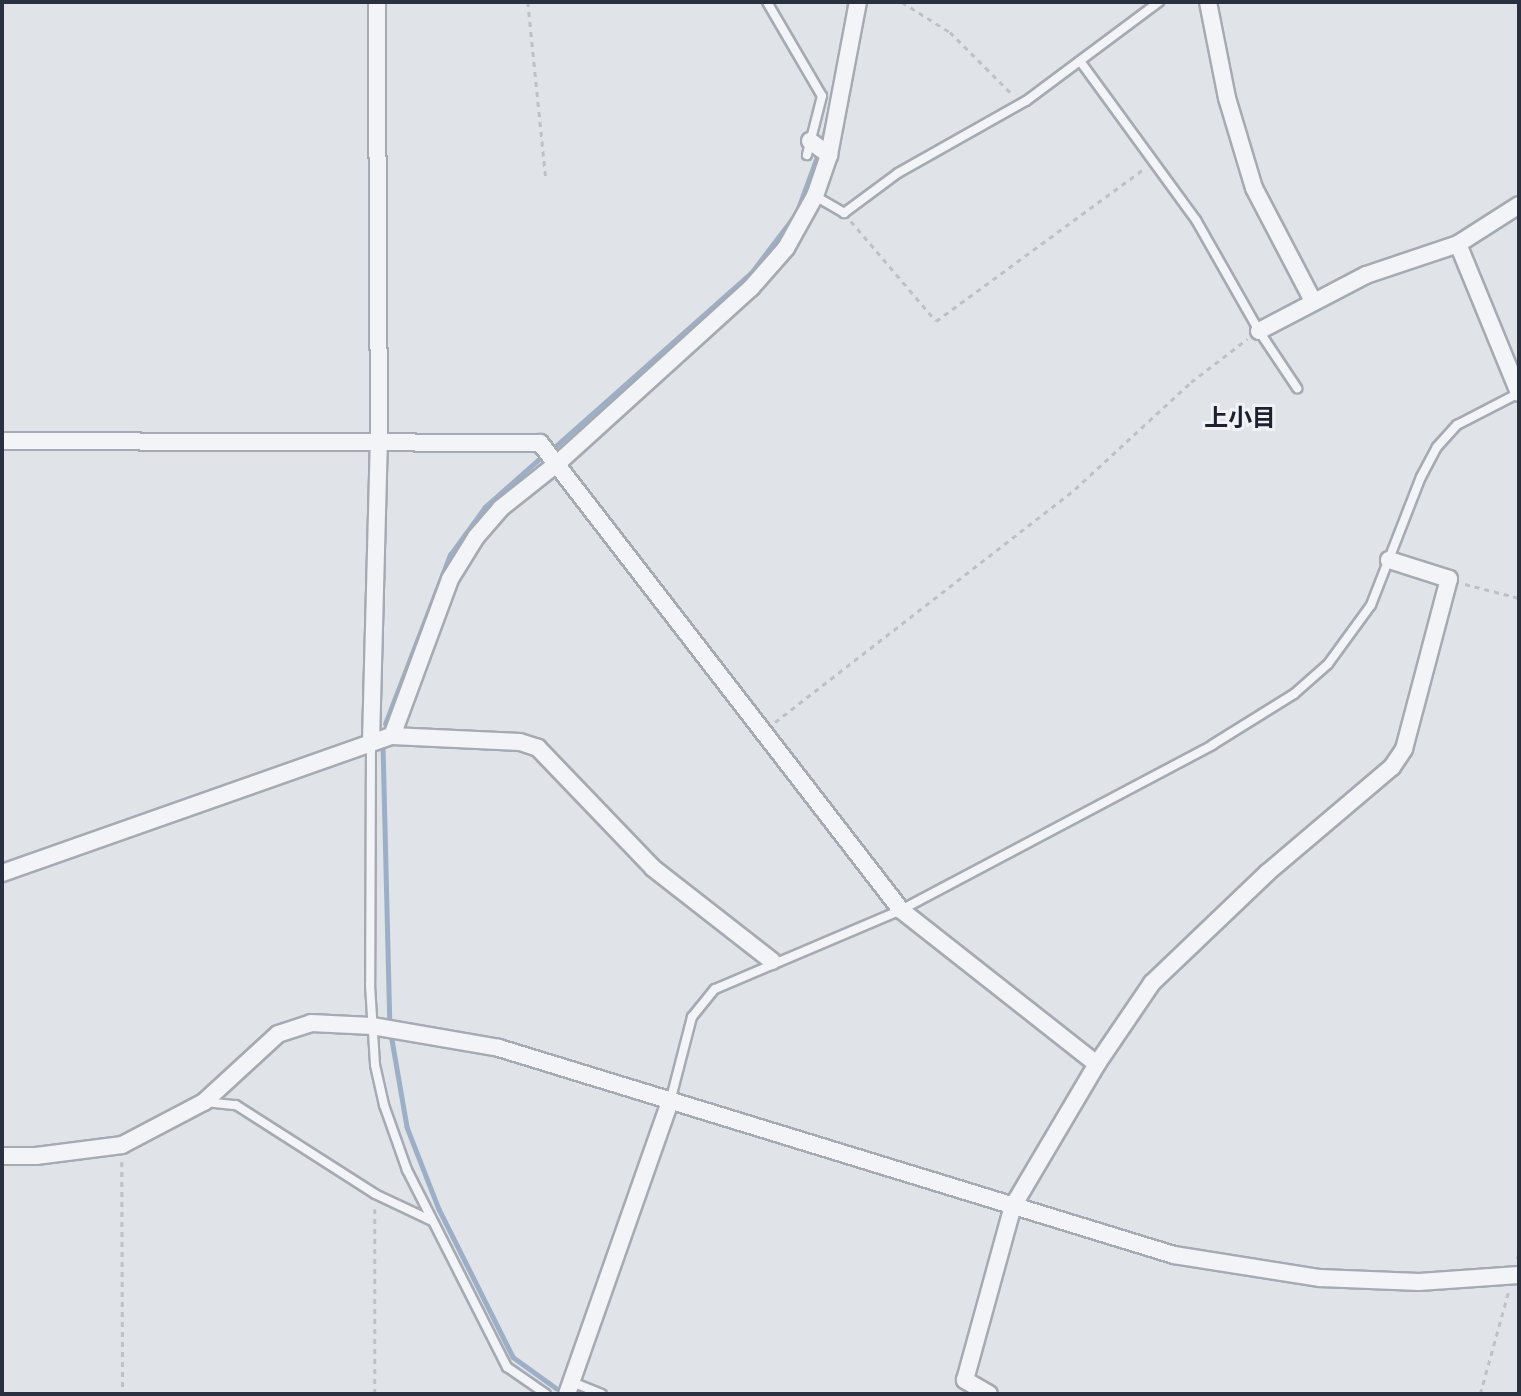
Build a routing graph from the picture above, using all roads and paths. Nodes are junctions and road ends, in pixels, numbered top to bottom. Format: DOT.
graph roads {
  1 [pos="377,2"];
  2 [pos="527,2"];
  3 [pos="766,2"];
  4 [pos="858,2"];
  5 [pos="902,2"];
  6 [pos="1159,2"];
  7 [pos="1208,2"];
  8 [pos="1080,61"];
  9 [pos="1021,104"];
  10 [pos="808,148"];
  11 [pos="829,155"];
  12 [pos="1154,162"];
  13 [pos="546,179"];
  14 [pos="815,195"];
  15 [pos="1519,205"];
  16 [pos="844,213"];
  17 [pos="1458,244"];
  18 [pos="1313,301"];
  19 [pos="1259,331"];
  20 [pos="1297,388"];
  21 [pos="1519,393"];
  22 [pos="2,441"];
  23 [pos="379,442"];
  24 [pos="559,462"];
  25 [pos="1389,560"];
  26 [pos="1449,579"];
  27 [pos="1519,598"];
  28 [pos="762,732"];
  29 [pos="392,736"];
  30 [pos="371,742"];
  31 [pos="2,873"];
  32 [pos="901,910"];
  33 [pos="772,961"];
  34 [pos="372,1026"];
  35 [pos="1097,1064"];
  36 [pos="204,1102"];
  37 [pos="670,1102"];
  38 [pos="122,1145"];
  39 [pos="2,1156"];
  40 [pos="375,1194"];
  41 [pos="1013,1206"];
  42 [pos="432,1221"];
  43 [pos="1519,1252"];
  44 [pos="1516,1275"];
  45 [pos="569,1388"];
  46 [pos="123,1394"];
  47 [pos="375,1394"];
  48 [pos="546,1394"];
  49 [pos="602,1394"];
  50 [pos="989,1394"];
  51 [pos="1480,1394"];
  1 -- 23 [label="street"];
  2 -- 13 [label="path"];
  3 -- 10 [label="lane"];
  4 -- 11 [label="street"];
  5 -- 9 [label="path"];
  6 -- 8 [label="lane"];
  7 -- 18 [label="street"];
  8 -- 9 [label="lane"];
  8 -- 12 [label="lane"];
  9 -- 16 [label="lane"];
  10 -- 11 [label="street"];
  11 -- 14 [label="street"];
  12 -- 16 [label="path"];
  12 -- 19 [label="lane"];
  14 -- 16 [label="lane"];
  14 -- 24 [label="street"];
  15 -- 17 [label="street"];
  17 -- 18 [label="street"];
  17 -- 21 [label="street"];
  18 -- 19 [label="street"];
  19 -- 20 [label="lane"];
  19 -- 28 [label="path"];
  21 -- 25 [label="lane"];
  22 -- 23 [label="street"];
  23 -- 24 [label="street"];
  23 -- 30 [label="street"];
  24 -- 28 [label="street"];
  24 -- 29 [label="street"];
  25 -- 26 [label="street"];
  25 -- 32 [label="lane"];
  26 -- 27 [label="path"];
  26 -- 35 [label="street"];
  28 -- 32 [label="street"];
  29 -- 30 [label="street"];
  29 -- 33 [label="street"];
  30 -- 31 [label="street"];
  30 -- 34 [label="lane"];
  32 -- 33 [label="lane"];
  32 -- 35 [label="street"];
  33 -- 37 [label="lane"];
  34 -- 36 [label="street"];
  34 -- 37 [label="street"];
  34 -- 42 [label="lane"];
  35 -- 41 [label="street"];
  36 -- 38 [label="street"];
  36 -- 40 [label="lane"];
  37 -- 41 [label="street"];
  37 -- 45 [label="street"];
  38 -- 39 [label="street"];
  38 -- 46 [label="path"];
  40 -- 42 [label="lane"];
  40 -- 47 [label="path"];
  41 -- 44 [label="street"];
  41 -- 50 [label="street"];
  42 -- 48 [label="lane"];
  43 -- 44 [label="path"];
  44 -- 51 [label="path"];
  45 -- 49 [label="lane"];
}
